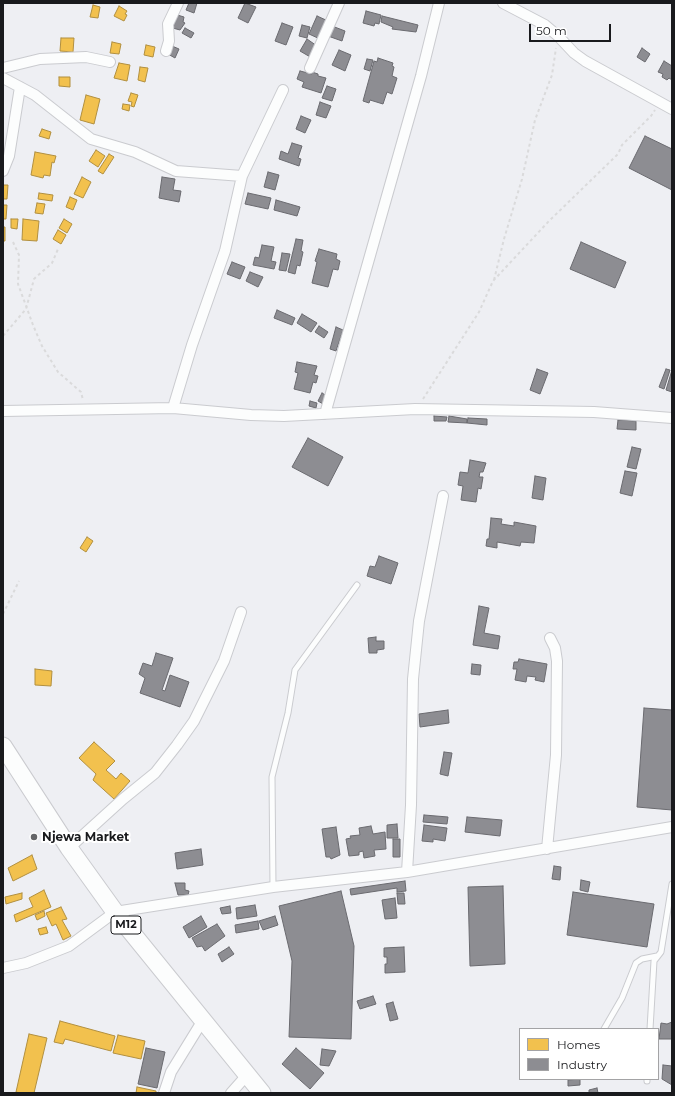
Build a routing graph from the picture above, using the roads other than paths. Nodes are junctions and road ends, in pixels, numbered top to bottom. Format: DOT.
graph roads {
  1 [pos="178,3"];
  2 [pos="339,3"];
  3 [pos="440,3"];
  4 [pos="503,3"];
  5 [pos="166,51"];
  6 [pos="110,62"];
  7 [pos="3,68"];
  8 [pos="310,68"];
  9 [pos="3,78"];
  10 [pos="20,87"];
  11 [pos="283,90"];
  12 [pos="672,109"];
  13 [pos="3,171"];
  14 [pos="242,176"];
  15 [pos="173,408"];
  16 [pos="3,411"];
  17 [pos="325,414"];
  18 [pos="672,418"];
  19 [pos="443,496"];
  20 [pos="357,585"];
  21 [pos="241,612"];
  22 [pos="550,638"];
  23 [pos="3,746"];
  24 [pos="672,828"];
  25 [pos="69,848"];
  26 [pos="547,849"];
  27 [pos="407,872"];
  28 [pos="672,884"];
  29 [pos="273,887"];
  30 [pos="115,912"];
  31 [pos="657,956"];
  32 [pos="3,968"];
  33 [pos="203,1020"];
  34 [pos="605,1028"];
  35 [pos="650,1028"];
  36 [pos="247,1075"];
  37 [pos="164,1093"];
  38 [pos="231,1093"];
  39 [pos="262,1093"];
  1 -- 5 [label="street"];
  2 -- 8 [label="street"];
  3 -- 17 [label="street"];
  4 -- 12 [label="street"];
  6 -- 7 [label="street"];
  9 -- 10 [label="street"];
  10 -- 13 [label="street"];
  10 -- 14 [label="street"];
  11 -- 14 [label="street"];
  14 -- 15 [label="street"];
  15 -- 16 [label="street"];
  15 -- 17 [label="street"];
  17 -- 18 [label="street"];
  19 -- 27 [label="street"];
  20 -- 29 [label="lane"];
  21 -- 25 [label="street"];
  22 -- 26 [label="street"];
  23 -- 25 [label="highway, M12"];
  24 -- 26 [label="street"];
  25 -- 30 [label="highway, M12"];
  26 -- 27 [label="street"];
  27 -- 29 [label="street"];
  28 -- 31 [label="lane"];
  29 -- 30 [label="street"];
  30 -- 32 [label="street"];
  30 -- 33 [label="highway, M12"];
  31 -- 34 [label="lane"];
  31 -- 35 [label="lane"];
  33 -- 36 [label="highway, M12"];
  33 -- 37 [label="street"];
  36 -- 38 [label="street"];
  36 -- 39 [label="highway, M12"];
}
